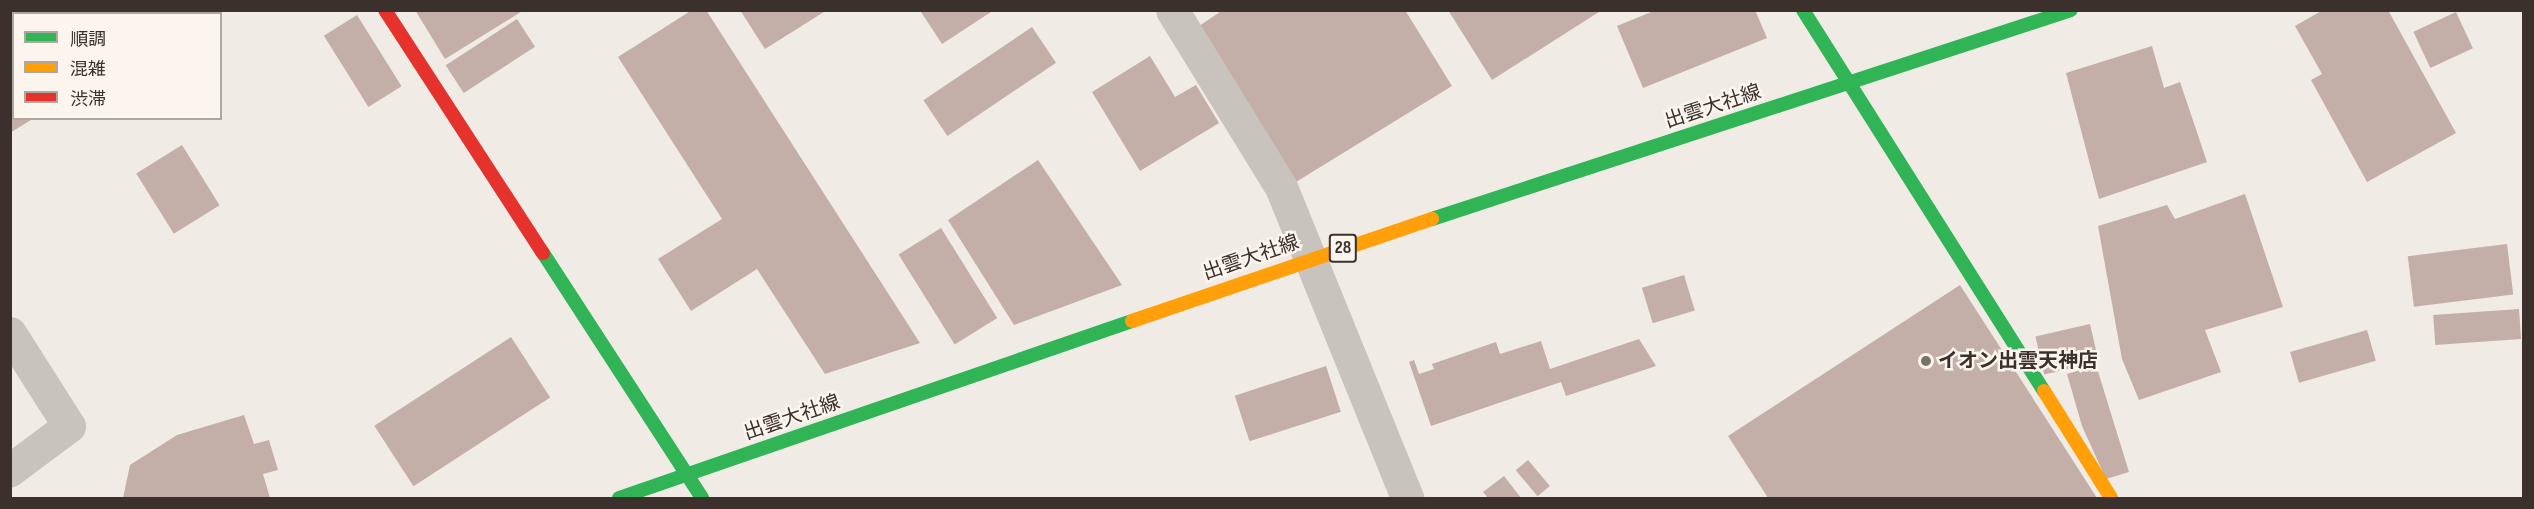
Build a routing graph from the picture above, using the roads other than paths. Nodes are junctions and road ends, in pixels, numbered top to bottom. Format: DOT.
graph roads {
  1 [pos="385,10"];
  2 [pos="1172,10"];
  3 [pos="1803,10"];
  4 [pos="2071,10"];
  5 [pos="1848,84"];
  6 [pos="1313,258"];
  7 [pos="10,333"];
  8 [pos="10,470"];
  9 [pos="687,476"];
  10 [pos="620,498"];
  11 [pos="702,498"];
  12 [pos="1407,498"];
  13 [pos="2111,498"];
  1 -- 9 [label="main road"];
  2 -- 6 [label="street"];
  3 -- 5 [label="main road"];
  4 -- 5 [label="main road, 出雲大社線 / 28"];
  5 -- 6 [label="main road, 出雲大社線 / 28"];
  5 -- 13 [label="main road"];
  6 -- 9 [label="main road, 出雲大社線 / 28"];
  6 -- 12 [label="street"];
  7 -- 8 [label="street"];
  9 -- 10 [label="main road, 出雲大社線 / 28"];
  9 -- 11 [label="main road"];
}
